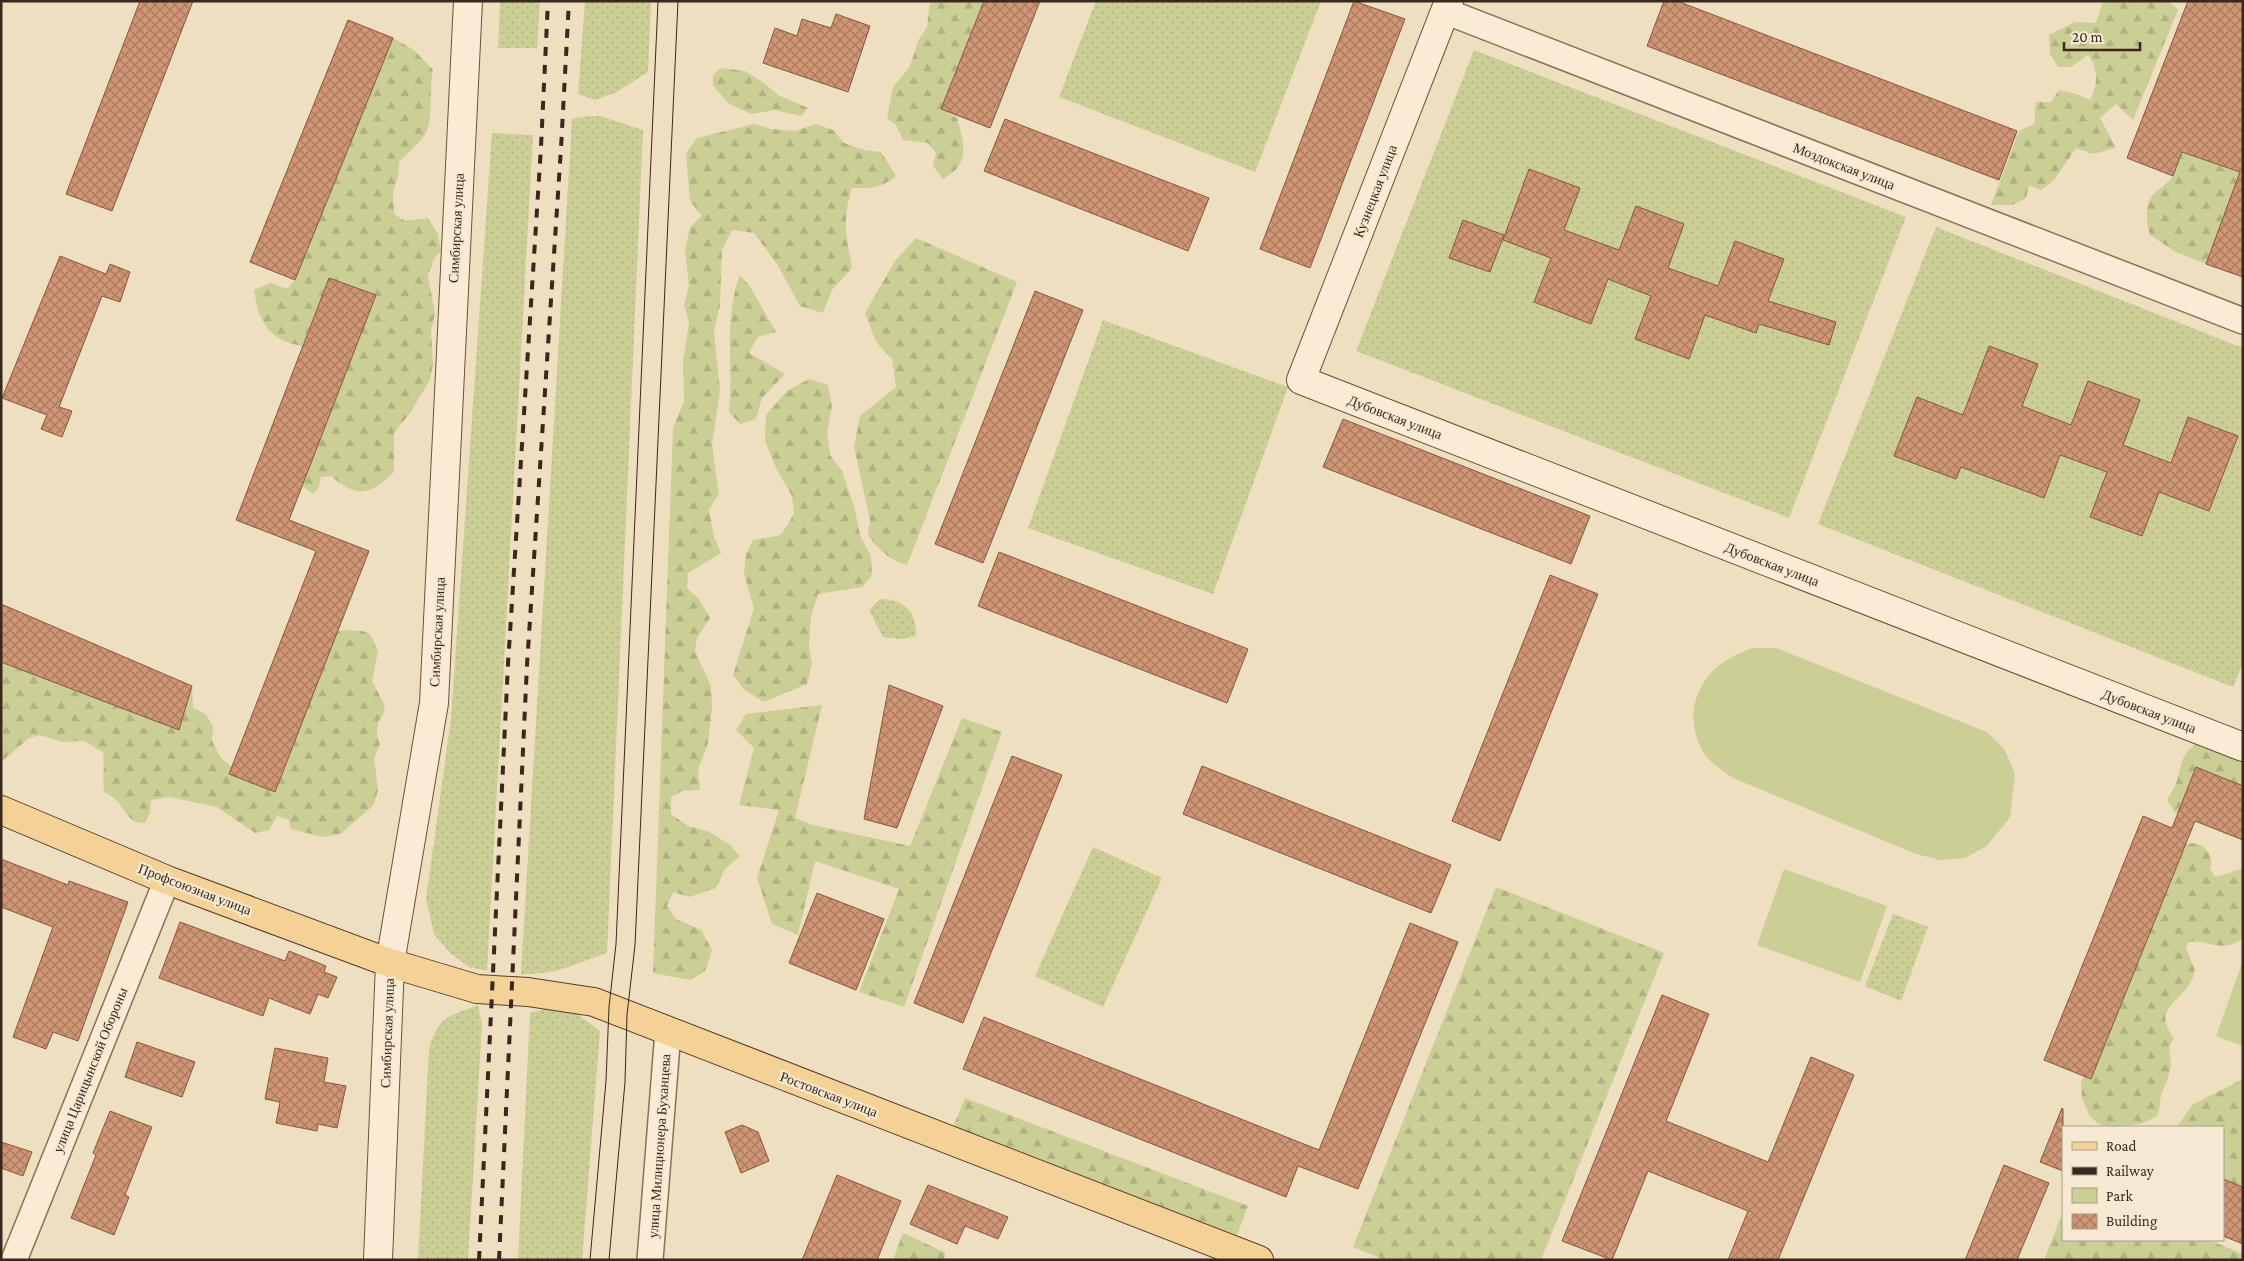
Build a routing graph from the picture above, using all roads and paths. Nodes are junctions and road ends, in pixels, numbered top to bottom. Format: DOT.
graph roads {
  1 [pos="468,1"];
  2 [pos="1447,6"];
  3 [pos="2243,321"];
  4 [pos="1301,380"];
  5 [pos="2243,747"];
  6 [pos="1,810"];
  7 [pos="167,880"];
  8 [pos="390,963"];
  9 [pos="668,1031"];
  10 [pos="14,1260"];
  11 [pos="378,1260"];
  12 [pos="650,1260"];
  13 [pos="1259,1260"];
  1 -- 8 [label="street, Симбирская улица"];
  2 -- 3 [label="street, Моздокская улица"];
  2 -- 4 [label="street, Кузнецкая улица"];
  4 -- 5 [label="street, Дубовская улица"];
  6 -- 7 [label="main road, Профсоюзная улица"];
  7 -- 8 [label="main road, Профсоюзная улица"];
  7 -- 10 [label="street, улица Царицынской Обороны"];
  8 -- 9 [label="main road, Ростовская улица"];
  8 -- 11 [label="street, Симбирская улица"];
  9 -- 12 [label="street, улица Милиционера Буханцева"];
  9 -- 13 [label="main road, Ростовская улица"];
}
